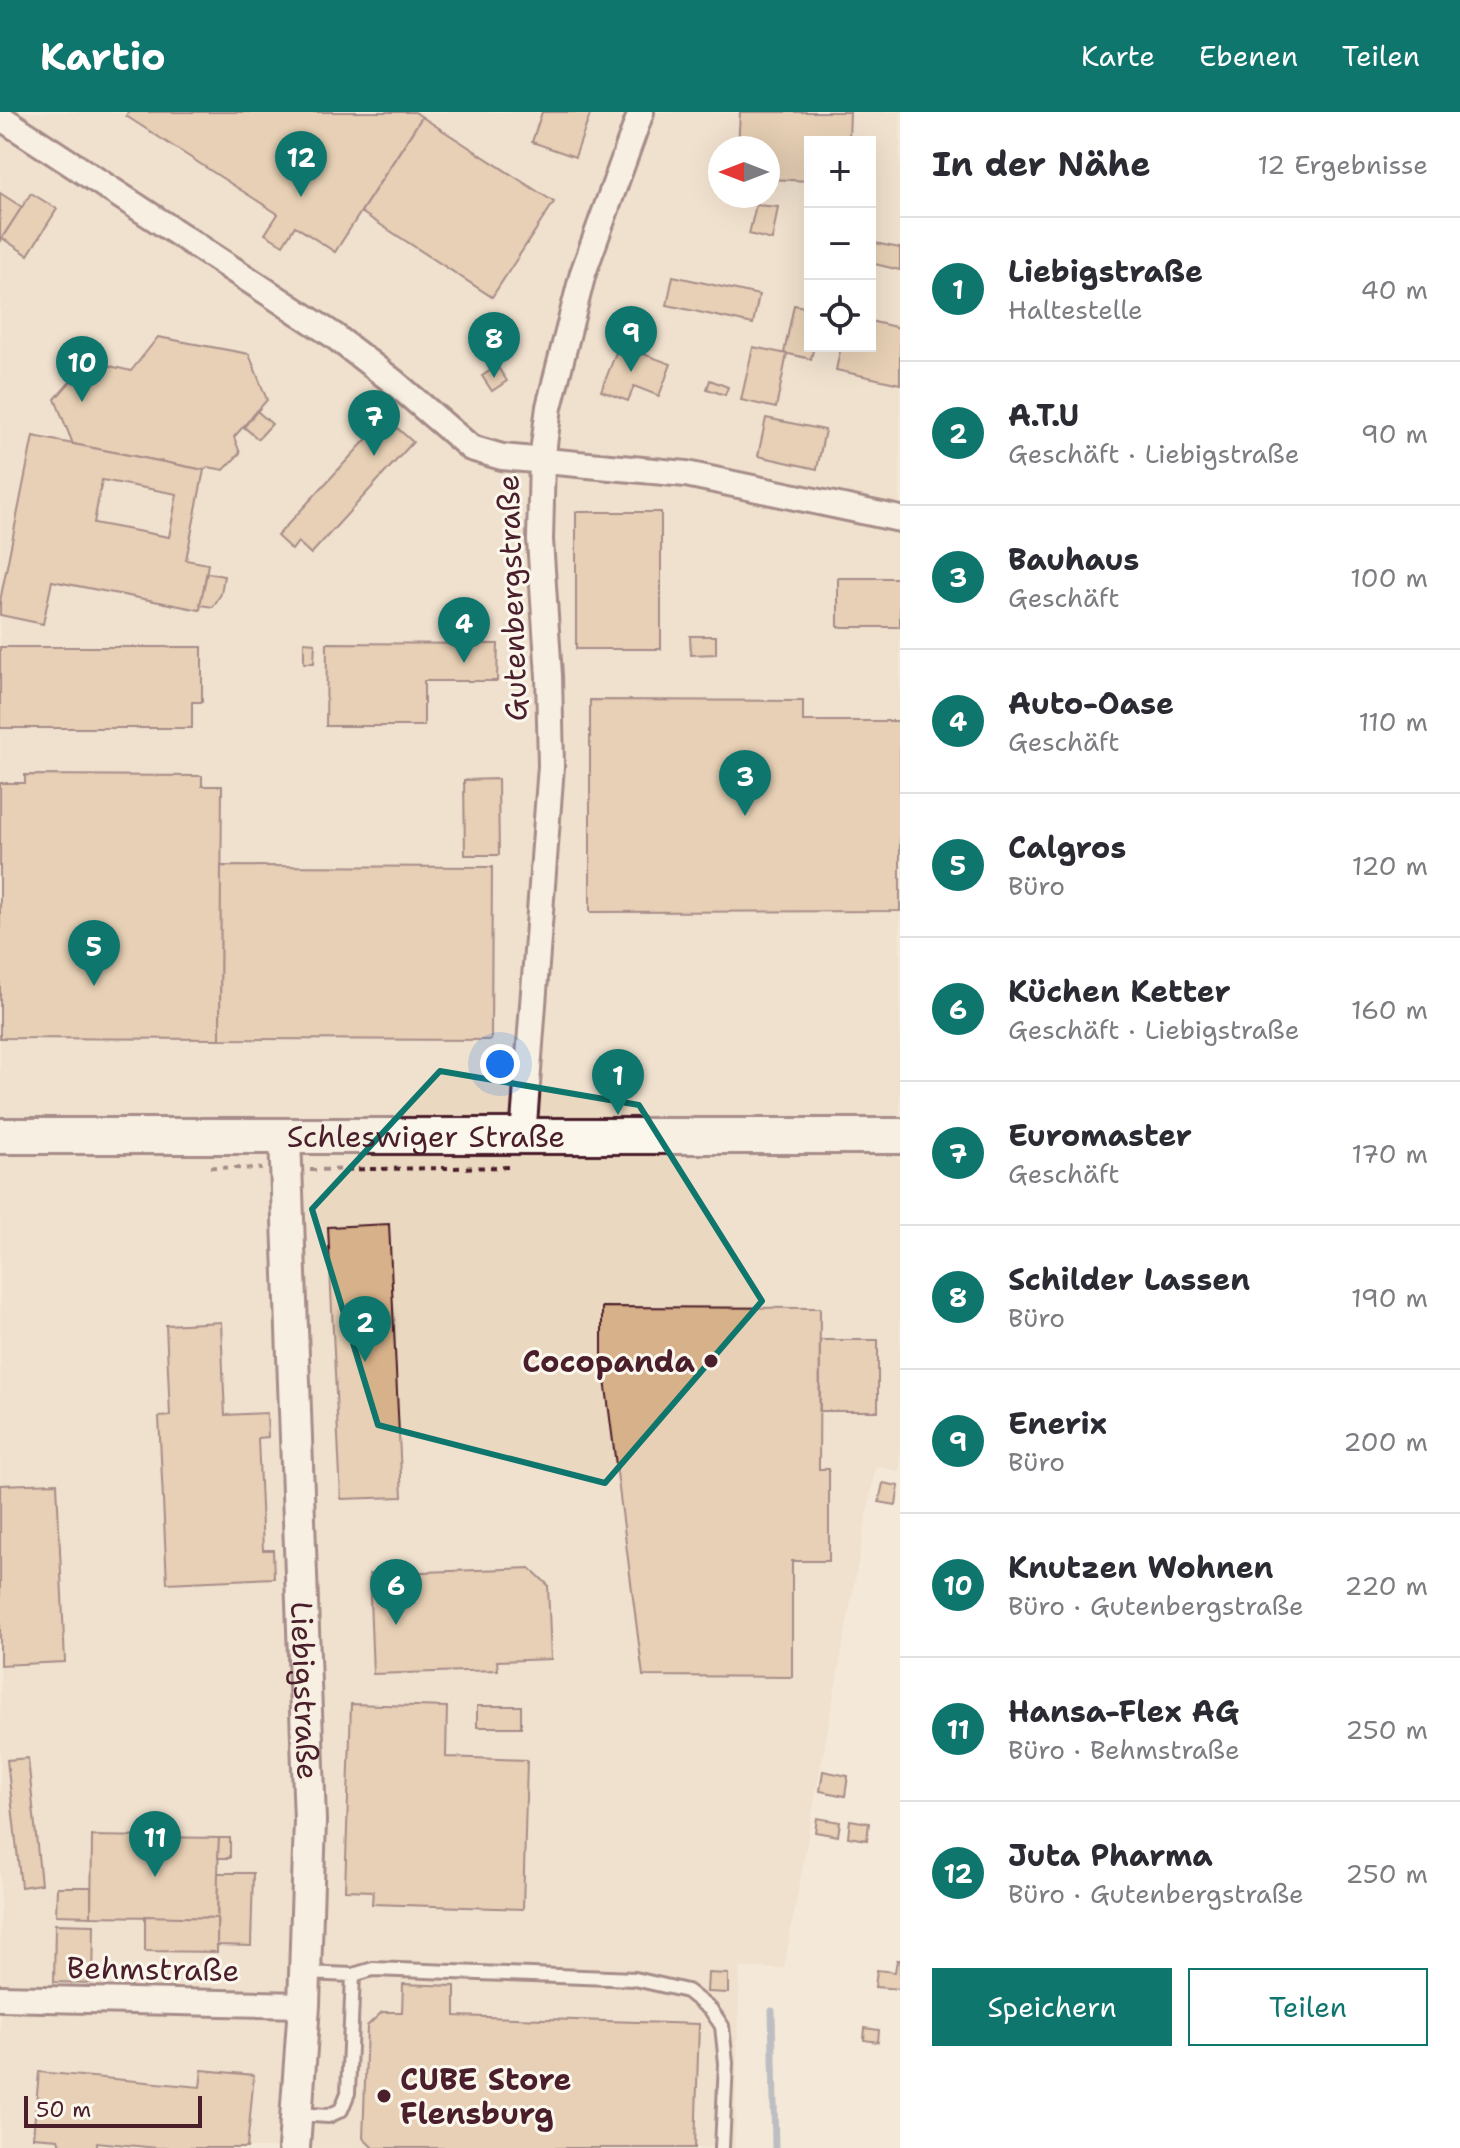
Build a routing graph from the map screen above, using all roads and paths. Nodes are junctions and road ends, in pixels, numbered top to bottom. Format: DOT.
graph roads {
  1 [pos="641,112"];
  2 [pos="0,117"];
  3 [pos="542,460"];
  4 [pos="900,519"];
  5 [pos="0,1136"];
  6 [pos="900,1136"];
  7 [pos="285,1137"];
  8 [pos="523,1137"];
  9 [pos="304,1973"];
  10 [pos="353,1975"];
  11 [pos="0,1998"];
  12 [pos="304,2005"];
  13 [pos="296,2114"];
  14 [pos="294,2148"];
  15 [pos="722,2148"];
  1 -- 3 [label="street"];
  2 -- 3 [label="street, Gutenbergstraße"];
  3 -- 4 [label="street"];
  3 -- 8 [label="street, Gutenbergstraße"];
  5 -- 7 [label="main road, Schleswiger Straße"];
  6 -- 8 [label="main road, Schleswiger Straße"];
  7 -- 8 [label="main road, Schleswiger Straße"];
  7 -- 9 [label="street, Liebigstraße"];
  9 -- 10 [label="lane"];
  9 -- 12 [label="street, Liebigstraße"];
  10 -- 13 [label="lane"];
  10 -- 15 [label="lane"];
  11 -- 12 [label="street, Behmstraße"];
  12 -- 13 [label="street, Liebigstraße"];
  13 -- 14 [label="street, Liebigstraße"];
}
